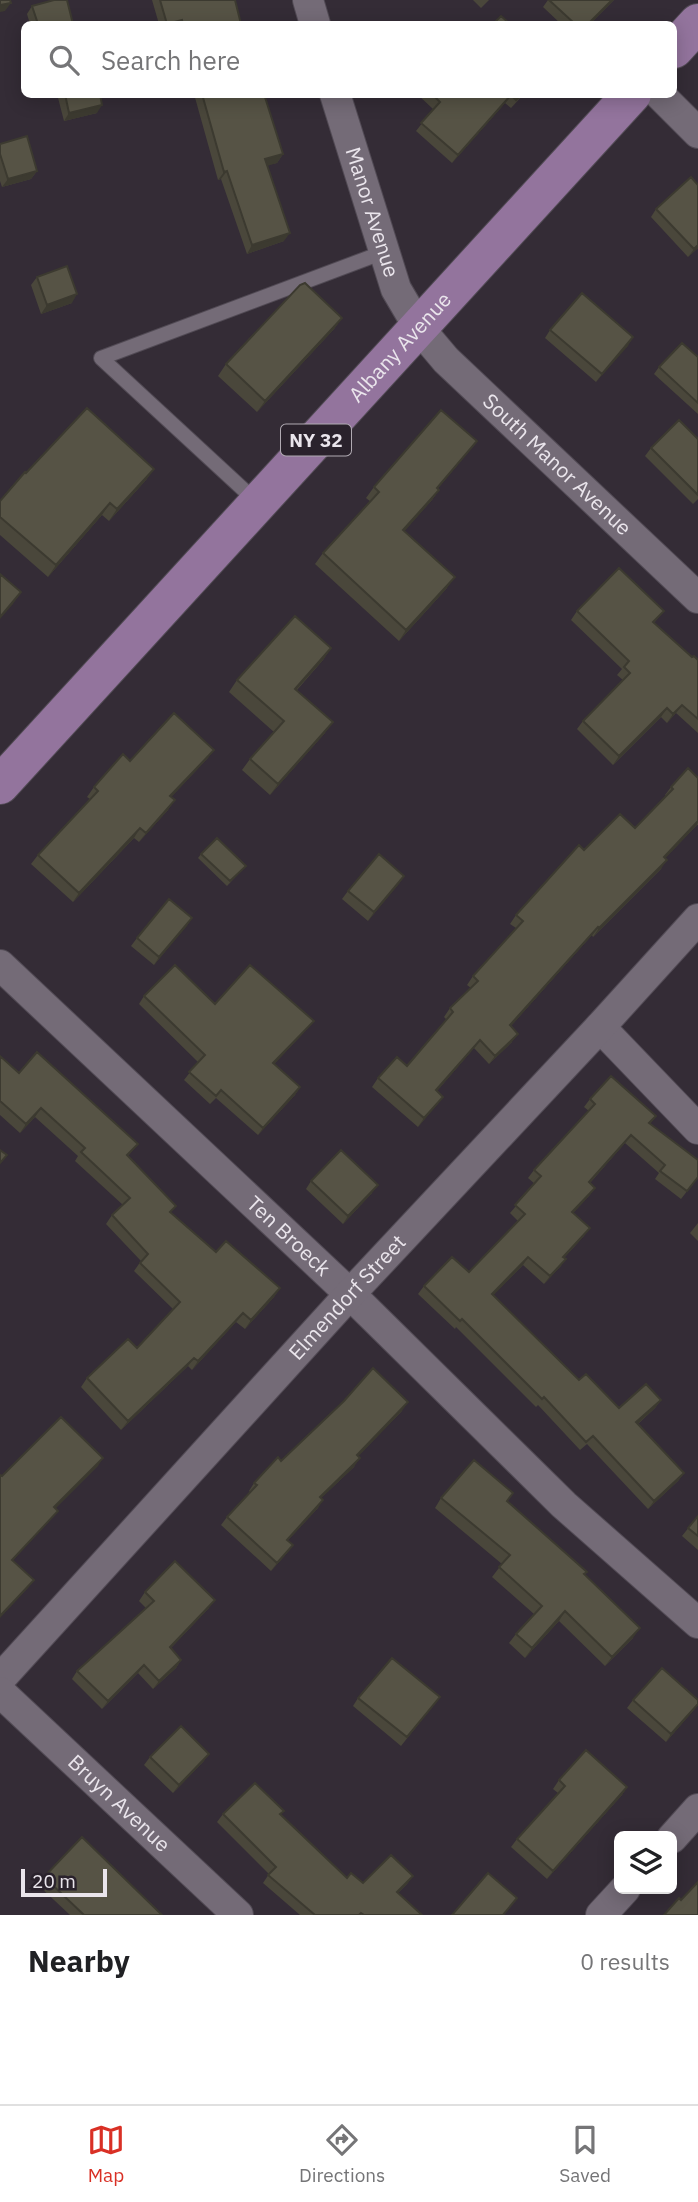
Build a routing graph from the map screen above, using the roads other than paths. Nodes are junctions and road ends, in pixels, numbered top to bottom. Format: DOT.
graph roads {
  1 [pos="308,0"];
  2 [pos="314,21"];
  3 [pos="698,23"];
  4 [pos="677,46"];
  5 [pos="336,98"];
  6 [pos="628,98"];
  7 [pos="663,98"];
  8 [pos="698,133"];
  9 [pos="384,253"];
  10 [pos="419,328"];
  11 [pos="258,503"];
  12 [pos="698,598"];
  13 [pos="0,785"];
  14 [pos="698,919"];
  15 [pos="0,965"];
  16 [pos="600,1027"];
  17 [pos="698,1129"];
  18 [pos="350,1294"];
  19 [pos="698,1623"];
  20 [pos="0,1679"];
  21 [pos="0,1692"];
  22 [pos="698,1810"];
  23 [pos="677,1833"];
  24 [pos="620,1894"];
  25 [pos="238,1915"];
  26 [pos="601,1915"];
  1 -- 2 [label="street"];
  3 -- 4 [label="main road"];
  5 -- 9 [label="street, Manor Avenue"];
  6 -- 10 [label="main road, Albany Avenue / NY 32"];
  7 -- 8 [label="street"];
  9 -- 10 [label="street, Manor Avenue"];
  9 -- 11 [label="lane"];
  10 -- 11 [label="main road, Albany Avenue / NY 32"];
  10 -- 12 [label="street, South Manor Avenue"];
  11 -- 13 [label="main road, Albany Avenue / NY 32"];
  14 -- 16 [label="street, Elmendorf Street"];
  15 -- 18 [label="street, Ten Broeck"];
  16 -- 17 [label="street"];
  16 -- 18 [label="street, Elmendorf Street"];
  18 -- 19 [label="street, Ten Broeck"];
  18 -- 20 [label="street, Elmendorf Street"];
  21 -- 25 [label="street, Bruyn Avenue"];
  22 -- 23 [label="street"];
  24 -- 26 [label="street"];
}
